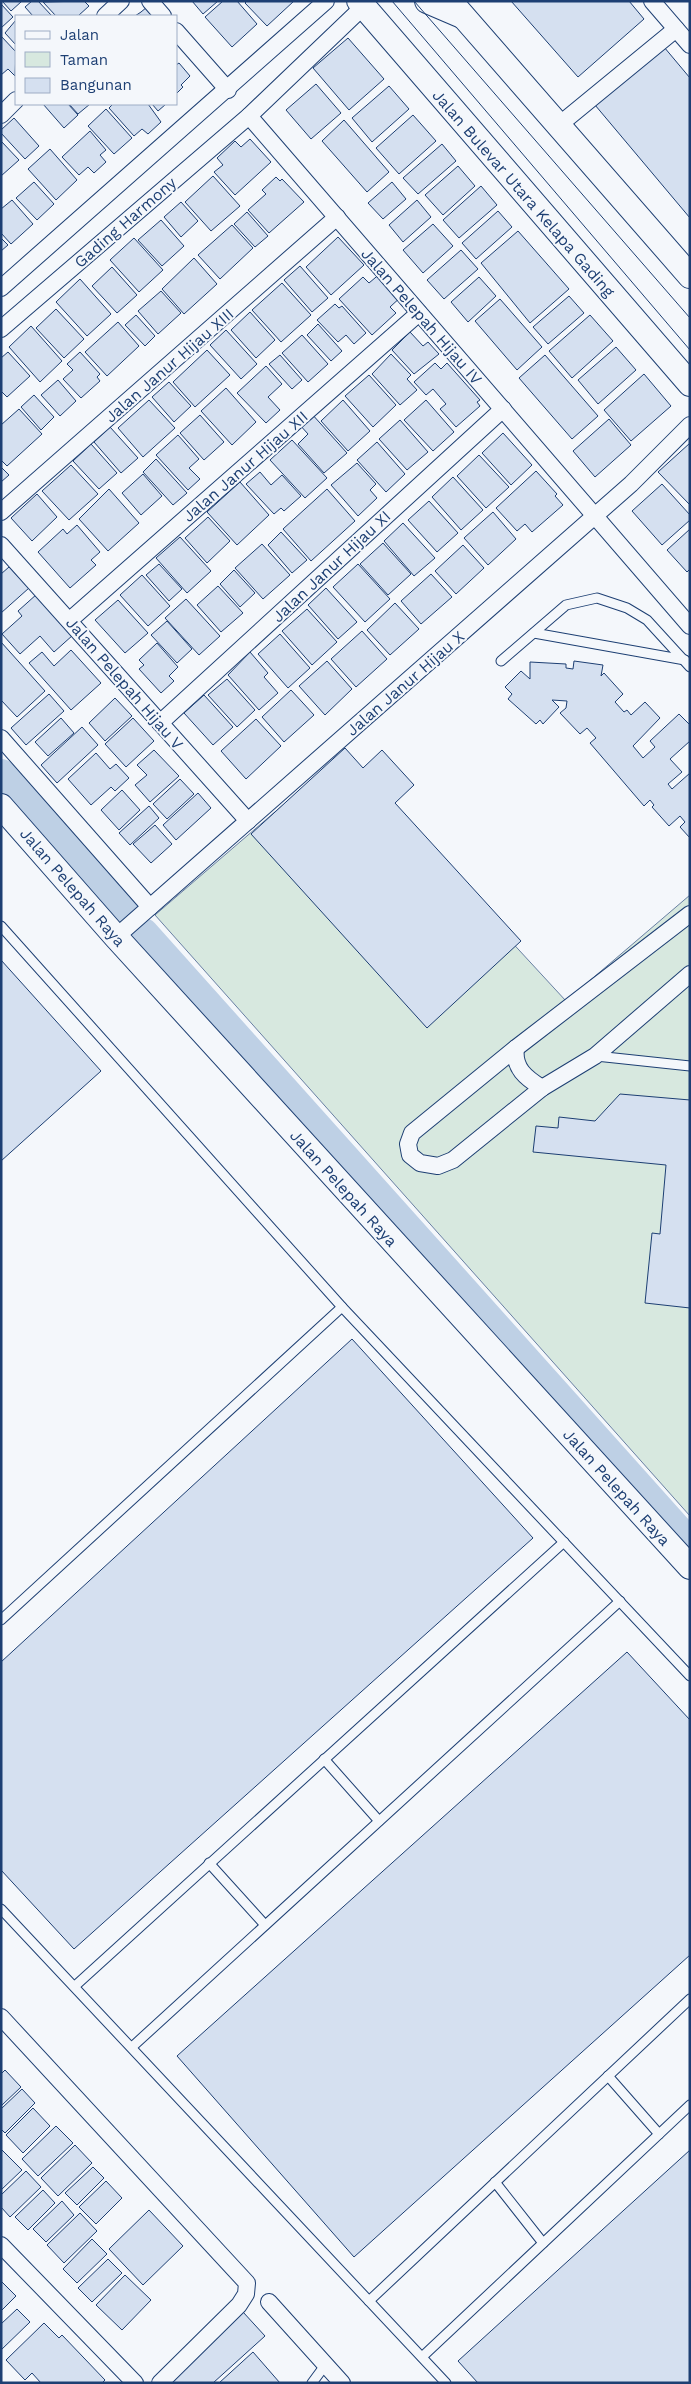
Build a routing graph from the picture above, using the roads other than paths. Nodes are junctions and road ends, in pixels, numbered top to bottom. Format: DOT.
graph roads {
  1 [pos="121,1"];
  2 [pos="150,1"];
  3 [pos="326,1"];
  4 [pos="427,1"];
  5 [pos="652,1"];
  6 [pos="367,7"];
  7 [pos="456,8"];
  8 [pos="106,15"];
  9 [pos="163,15"];
  10 [pos="676,29"];
  11 [pos="178,33"];
  12 [pos="690,46"];
  13 [pos="228,90"];
  14 [pos="15,101"];
  15 [pos="1,115"];
  16 [pos="249,116"];
  17 [pos="559,125"];
  18 [pos="336,217"];
  19 [pos="687,268"];
  20 [pos="1,288"];
  21 [pos="419,313"];
  22 [pos="1,329"];
  23 [pos="690,384"];
  24 [pos="503,408"];
  25 [pos="690,425"];
  26 [pos="1,512"];
  27 [pos="593,517"];
  28 [pos="1,544"];
  29 [pos="70,620"];
  30 [pos="690,626"];
  31 [pos="534,632"];
  32 [pos="501,661"];
  33 [pos="687,664"];
  34 [pos="160,723"];
  35 [pos="1,738"];
  36 [pos="1,806"];
  37 [pos="248,821"];
  38 [pos="143,913"];
  39 [pos="690,914"];
  40 [pos="1,926"];
  41 [pos="116,938"];
  42 [pos="690,974"];
  43 [pos="516,1048"];
  44 [pos="594,1056"];
  45 [pos="690,1066"];
  46 [pos="542,1088"];
  47 [pos="342,1306"];
  48 [pos="564,1542"];
  49 [pos="690,1567"];
  50 [pos="620,1601"];
  51 [pos="1,1620"];
  52 [pos="690,1676"];
  53 [pos="324,1759"];
  54 [pos="379,1821"];
  55 [pos="209,1864"];
  56 [pos="1,1909"];
  57 [pos="265,1925"];
  58 [pos="74,1986"];
  59 [pos="690,1999"];
  60 [pos="1,2017"];
  61 [pos="132,2047"];
  62 [pos="608,2076"];
  63 [pos="690,2105"];
  64 [pos="659,2134"];
  65 [pos="496,2182"];
  66 [pos="543,2243"];
  67 [pos="1,2245"];
  68 [pos="369,2301"];
  69 [pos="269,2302"];
  70 [pos="422,2357"];
  71 [pos="326,2364"];
  72 [pos="131,2381"];
  73 [pos="160,2383"];
  74 [pos="312,2383"];
  75 [pos="342,2383"];
  76 [pos="446,2383"];
  1 -- 8 [label="street"];
  2 -- 9 [label="street"];
  3 -- 13 [label="street, Gading Harmony"];
  4 -- 7 [label="street"];
  5 -- 10 [label="street"];
  6 -- 16 [label="street, Gading Harmony"];
  6 -- 23 [label="street, Jalan Bulevar Utara Kelapa Gading"];
  7 -- 17 [label="street"];
  10 -- 12 [label="street"];
  10 -- 17 [label="street"];
  11 -- 13 [label="street"];
  13 -- 20 [label="street, Gading Harmony"];
  14 -- 15 [label="street"];
  16 -- 18 [label="street, Jalan Pelepah Hijau IV"];
  16 -- 22 [label="street, Gading Harmony"];
  17 -- 19 [label="street"];
  18 -- 21 [label="street, Jalan Pelepah Hijau IV"];
  18 -- 26 [label="street, Jalan Janur Hijau XIII"];
  21 -- 24 [label="street, Jalan Pelepah Hijau IV"];
  21 -- 29 [label="street, Jalan Janur Hijau XII"];
  24 -- 27 [label="street, Jalan Pelepah Hijau IV"];
  24 -- 34 [label="street, Jalan Janur Hijau XI"];
  25 -- 27 [label="street, Jalan Janur Hijau X"];
  27 -- 30 [label="street, Jalan Pelepah Hijau IV"];
  27 -- 37 [label="street, Jalan Janur Hijau X"];
  28 -- 29 [label="street, Jalan Pelepah Hijau V"];
  29 -- 34 [label="street, Jalan Pelepah Hijau V"];
  31 -- 32 [label="lane"];
  31 -- 33 [label="lane"];
  31 -- 33 [label="lane"];
  34 -- 37 [label="street, Jalan Pelepah Hijau V"];
  35 -- 38 [label="street"];
  36 -- 41 [label="street, Jalan Pelepah Raya"];
  37 -- 38 [label="street, Jalan Janur Hijau X"];
  38 -- 41 [label="street, Jalan Janur Hijau X"];
  39 -- 43 [label="street"];
  40 -- 47 [label="lane"];
  41 -- 49 [label="street, Jalan Pelepah Raya"];
  42 -- 44 [label="street"];
  43 -- 46 [label="street"];
  43 -- 46 [label="street"];
  44 -- 45 [label="lane"];
  44 -- 46 [label="street"];
  47 -- 48 [label="lane"];
  47 -- 51 [label="lane"];
  48 -- 50 [label="lane"];
  48 -- 53 [label="lane"];
  50 -- 52 [label="lane"];
  50 -- 54 [label="lane"];
  53 -- 54 [label="lane"];
  53 -- 55 [label="lane"];
  54 -- 57 [label="lane"];
  55 -- 57 [label="lane"];
  55 -- 58 [label="lane"];
  56 -- 58 [label="lane"];
  57 -- 61 [label="lane"];
  58 -- 61 [label="lane"];
  59 -- 62 [label="lane"];
  60 -- 73 [label="street"];
  61 -- 68 [label="lane"];
  62 -- 64 [label="lane"];
  62 -- 65 [label="lane"];
  63 -- 64 [label="lane"];
  64 -- 66 [label="lane"];
  65 -- 66 [label="lane"];
  65 -- 68 [label="lane"];
  66 -- 70 [label="lane"];
  67 -- 72 [label="street"];
  68 -- 70 [label="lane"];
  69 -- 71 [label="street"];
  70 -- 76 [label="lane"];
  71 -- 74 [label="lane"];
  71 -- 75 [label="street"];
}
